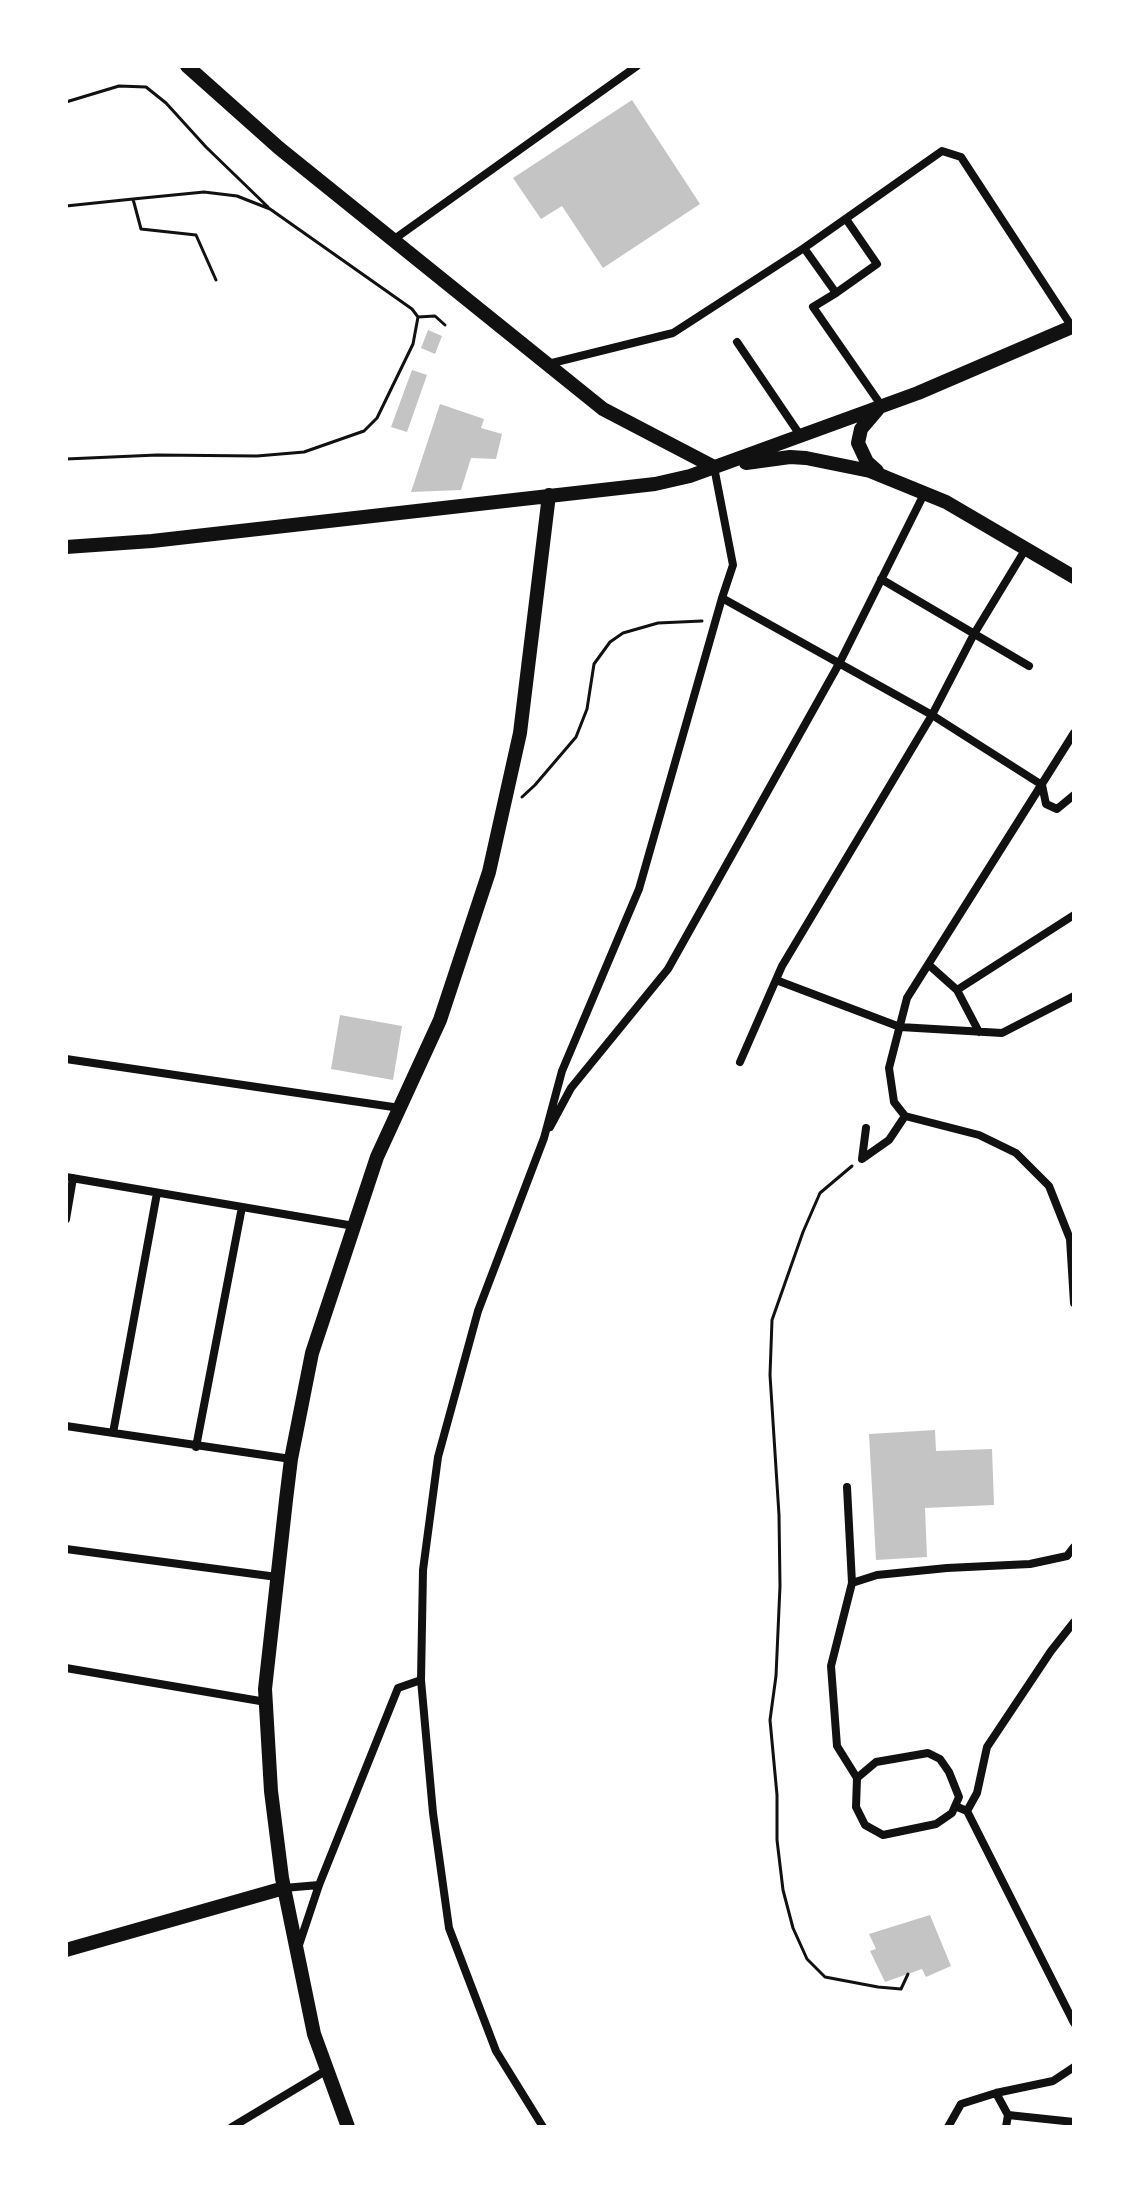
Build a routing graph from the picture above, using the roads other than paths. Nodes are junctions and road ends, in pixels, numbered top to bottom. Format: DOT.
graph roads {
  1 [pos="637,66"];
  2 [pos="193,68"];
  3 [pos="846,219"];
  4 [pos="393,240"];
  5 [pos="804,248"];
  6 [pos="836,293"];
  7 [pos="1073,327"];
  8 [pos="737,342"];
  9 [pos="547,365"];
  10 [pos="881,405"];
  11 [pos="800,435"];
  12 [pos="714,467"];
  13 [pos="884,476"];
  14 [pos="925,492"];
  15 [pos="549,495"];
  16 [pos="66,547"];
  17 [pos="1025,550"];
  18 [pos="1074,577"];
  19 [pos="881,579"];
  20 [pos="722,598"];
  21 [pos="974,634"];
  22 [pos="840,662"];
  23 [pos="1029,666"];
  24 [pos="932,715"];
  25 [pos="1074,733"];
  26 [pos="1042,785"];
  27 [pos="1074,795"];
  28 [pos="1074,915"];
  29 [pos="929,965"];
  30 [pos="776,980"];
  31 [pos="957,990"];
  32 [pos="1074,996"];
  33 [pos="900,1027"];
  34 [pos="979,1032"];
  35 [pos="66,1059"];
  36 [pos="740,1062"];
  37 [pos="400,1108"];
  38 [pos="905,1116"];
  39 [pos="866,1128"];
  40 [pos="544,1138"];
  41 [pos="69,1178"];
  42 [pos="157,1193"];
  43 [pos="242,1207"];
  44 [pos="66,1219"];
  45 [pos="354,1226"];
  46 [pos="1074,1303"];
  47 [pos="66,1426"];
  48 [pos="113,1433"];
  49 [pos="196,1447"];
  50 [pos="291,1459"];
  51 [pos="847,1487"];
  52 [pos="1074,1547"];
  53 [pos="66,1549"];
  54 [pos="277,1577"];
  55 [pos="852,1583"];
  56 [pos="1074,1622"];
  57 [pos="66,1668"];
  58 [pos="421,1680"];
  59 [pos="266,1702"];
  60 [pos="857,1778"];
  61 [pos="955,1806"];
  62 [pos="967,1811"];
  63 [pos="319,1885"];
  64 [pos="284,1888"];
  65 [pos="66,1950"];
  66 [pos="297,1951"];
  67 [pos="1074,2023"];
  68 [pos="1074,2067"];
  69 [pos="327,2070"];
  70 [pos="996,2093"];
  71 [pos="1008,2115"];
  72 [pos="1074,2122"];
  73 [pos="232,2127"];
  74 [pos="348,2127"];
  75 [pos="543,2127"];
  76 [pos="948,2127"];
  77 [pos="1006,2127"];
  1 -- 4 [label="street"];
  2 -- 4 [label="street"];
  3 -- 5 [label="street"];
  3 -- 6 [label="street"];
  3 -- 7 [label="street"];
  4 -- 9 [label="street"];
  5 -- 6 [label="street"];
  5 -- 9 [label="street"];
  6 -- 10 [label="street"];
  7 -- 10 [label="street"];
  8 -- 11 [label="street"];
  9 -- 12 [label="street"];
  10 -- 11 [label="street"];
  10 -- 13 [label="street"];
  11 -- 12 [label="street"];
  12 -- 13 [label="street"];
  12 -- 15 [label="street"];
  12 -- 20 [label="street"];
  13 -- 14 [label="street"];
  14 -- 17 [label="street"];
  14 -- 19 [label="street"];
  15 -- 16 [label="street"];
  15 -- 37 [label="street"];
  17 -- 18 [label="street"];
  17 -- 21 [label="street"];
  19 -- 21 [label="street"];
  19 -- 22 [label="street"];
  20 -- 22 [label="street"];
  20 -- 40 [label="street"];
  21 -- 23 [label="street"];
  21 -- 24 [label="street"];
  22 -- 24 [label="street"];
  22 -- 40 [label="street"];
  24 -- 26 [label="street"];
  24 -- 30 [label="street"];
  25 -- 26 [label="street"];
  26 -- 27 [label="street"];
  26 -- 29 [label="street"];
  28 -- 31 [label="street"];
  29 -- 31 [label="street"];
  29 -- 33 [label="street"];
  30 -- 33 [label="street"];
  30 -- 36 [label="street"];
  31 -- 34 [label="street"];
  32 -- 34 [label="street"];
  33 -- 34 [label="street"];
  33 -- 38 [label="street"];
  35 -- 37 [label="street"];
  37 -- 45 [label="street"];
  38 -- 39 [label="street"];
  38 -- 46 [label="street"];
  40 -- 58 [label="street"];
  41 -- 42 [label="street"];
  41 -- 44 [label="street"];
  42 -- 43 [label="street"];
  42 -- 48 [label="street"];
  43 -- 45 [label="street"];
  43 -- 49 [label="street"];
  45 -- 50 [label="street"];
  47 -- 48 [label="street"];
  48 -- 49 [label="street"];
  49 -- 50 [label="street"];
  50 -- 54 [label="street"];
  51 -- 55 [label="street"];
  52 -- 55 [label="street"];
  53 -- 54 [label="street"];
  54 -- 59 [label="street"];
  55 -- 60 [label="street"];
  56 -- 62 [label="street"];
  57 -- 59 [label="street"];
  58 -- 63 [label="street"];
  58 -- 75 [label="street"];
  59 -- 64 [label="street"];
  60 -- 61 [label="street"];
  60 -- 61 [label="street"];
  61 -- 62 [label="street"];
  62 -- 67 [label="street"];
  63 -- 64 [label="street"];
  63 -- 66 [label="street"];
  64 -- 65 [label="street"];
  64 -- 66 [label="street"];
  66 -- 69 [label="street"];
  68 -- 70 [label="street"];
  69 -- 73 [label="street"];
  69 -- 74 [label="street"];
  70 -- 71 [label="street"];
  70 -- 76 [label="street"];
  71 -- 72 [label="street"];
  71 -- 77 [label="street"];
}
